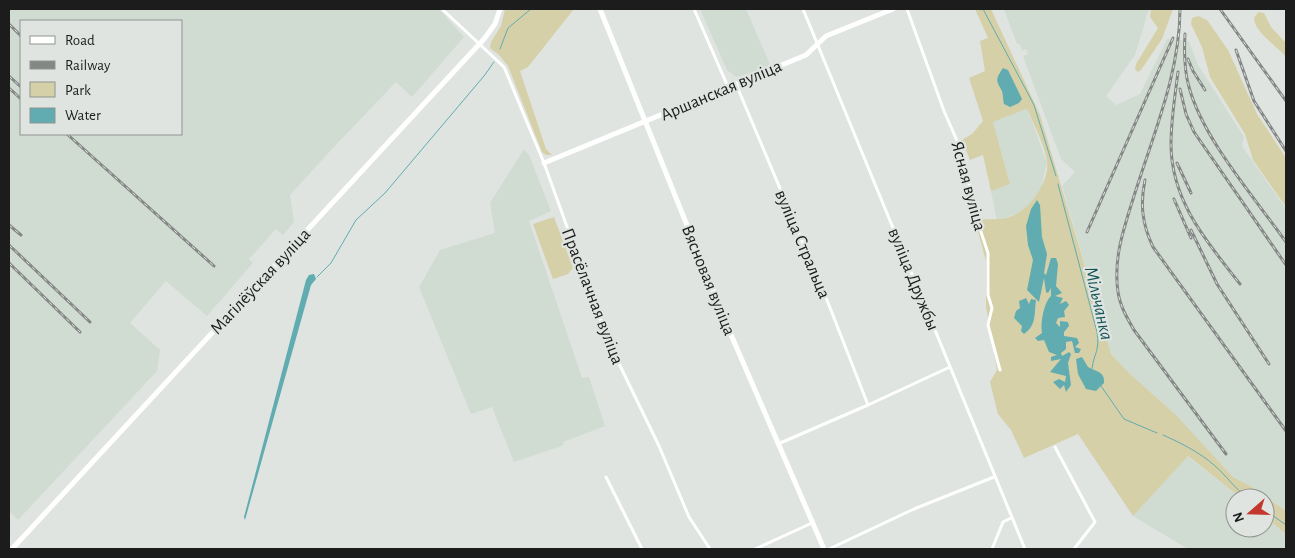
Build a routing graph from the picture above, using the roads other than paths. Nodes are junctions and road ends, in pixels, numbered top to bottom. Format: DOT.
graph roads {
  1 [pos="442,9"];
  2 [pos="450,9"];
  3 [pos="500,9"];
  4 [pos="600,9"];
  5 [pos="694,9"];
  6 [pos="803,9"];
  7 [pos="893,9"];
  8 [pos="907,9"];
  9 [pos="448,14"];
  10 [pos="479,44"];
  11 [pos="817,45"];
  12 [pos="736,84"];
  13 [pos="728,87"];
  14 [pos="645,122"];
  15 [pos="544,162"];
  16 [pos="950,366"];
  17 [pos="1000,370"];
  18 [pos="868,406"];
  19 [pos="778,444"];
  20 [pos="1055,447"];
  21 [pos="606,477"];
  22 [pos="994,477"];
  23 [pos="1011,518"];
  24 [pos="812,523"];
  25 [pos="12,549"];
  26 [pos="642,549"];
  27 [pos="710,549"];
  28 [pos="755,549"];
  29 [pos="824,549"];
  30 [pos="829,549"];
  31 [pos="992,549"];
  32 [pos="1025,549"];
  33 [pos="1074,549"];
  1 -- 9 [label="street, Прасёлачная вуліца"];
  2 -- 9 [label="street"];
  3 -- 10 [label="street, Магілёўская вуліца"];
  4 -- 14 [label="street, Вясновая вуліца"];
  5 -- 13 [label="street"];
  6 -- 11 [label="street, вуліца Дружбы"];
  7 -- 11 [label="street, Аршанская вуліца"];
  8 -- 17 [label="street, Ясная вуліца"];
  9 -- 10 [label="street, Прасёлачная вуліца"];
  10 -- 15 [label="street, Прасёлачная вуліца"];
  10 -- 25 [label="street, Магілёўская вуліца"];
  11 -- 12 [label="street, Аршанская вуліца"];
  11 -- 16 [label="street, вуліца Дружбы"];
  12 -- 13 [label="street, Аршанская вуліца"];
  12 -- 18 [label="street, вуліца Стральца"];
  13 -- 14 [label="street, Аршанская вуліца"];
  14 -- 15 [label="street, Аршанская вуліца"];
  14 -- 19 [label="street, Вясновая вуліца"];
  15 -- 27 [label="street, Прасёлачная вуліца"];
  16 -- 18 [label="street"];
  16 -- 22 [label="street, вуліца Дружбы"];
  18 -- 19 [label="street"];
  19 -- 24 [label="street, Вясновая вуліца"];
  20 -- 33 [label="street"];
  21 -- 26 [label="street"];
  22 -- 23 [label="street, вуліца Дружбы"];
  22 -- 30 [label="street"];
  23 -- 31 [label="street"];
  23 -- 32 [label="street, вуліца Дружбы"];
  24 -- 28 [label="street"];
  24 -- 29 [label="street, Вясновая вуліца"];
}
